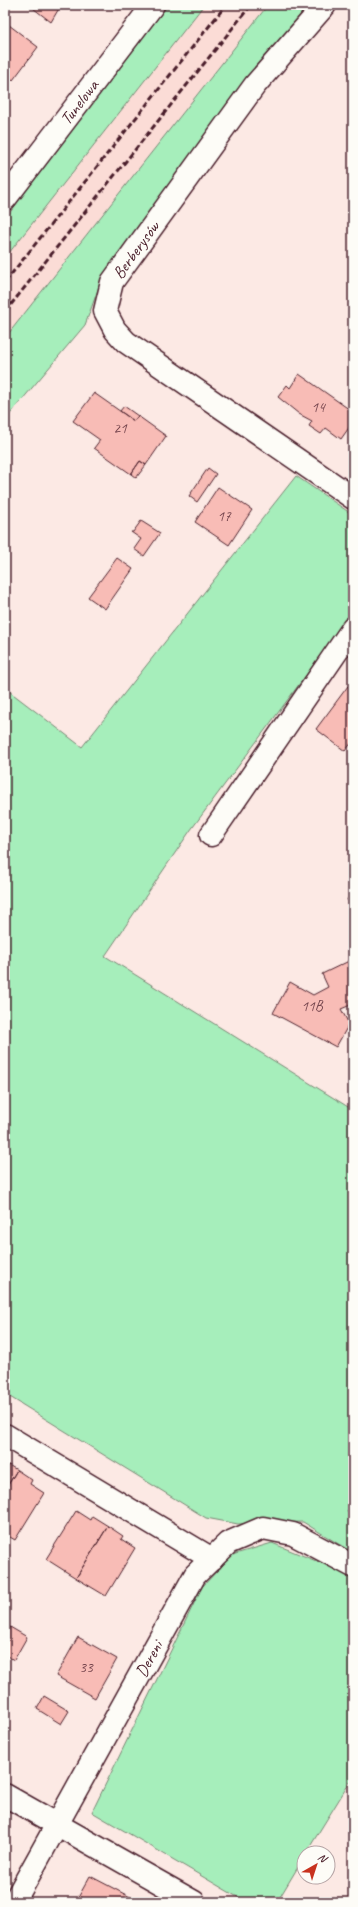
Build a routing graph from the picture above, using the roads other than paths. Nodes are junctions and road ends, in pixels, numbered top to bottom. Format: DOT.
graph roads {
  1 [pos="153,5"];
  2 [pos="325,5"];
  3 [pos="5,199"];
  4 [pos="353,498"];
  5 [pos="353,628"];
  6 [pos="211,835"];
  7 [pos="5,1435"];
  8 [pos="212,1559"];
  9 [pos="353,1566"];
  10 [pos="5,1795"];
  11 [pos="57,1825"];
  12 [pos="14,1902"];
  13 [pos="194,1902"];
  1 -- 3 [label="street, Tunelowa"];
  2 -- 4 [label="street, Berberysów"];
  5 -- 6 [label="street"];
  7 -- 8 [label="street"];
  8 -- 9 [label="street, Dereni"];
  8 -- 11 [label="street, Dereni"];
  10 -- 11 [label="street"];
  11 -- 12 [label="street, Dereni"];
  11 -- 13 [label="street"];
}
